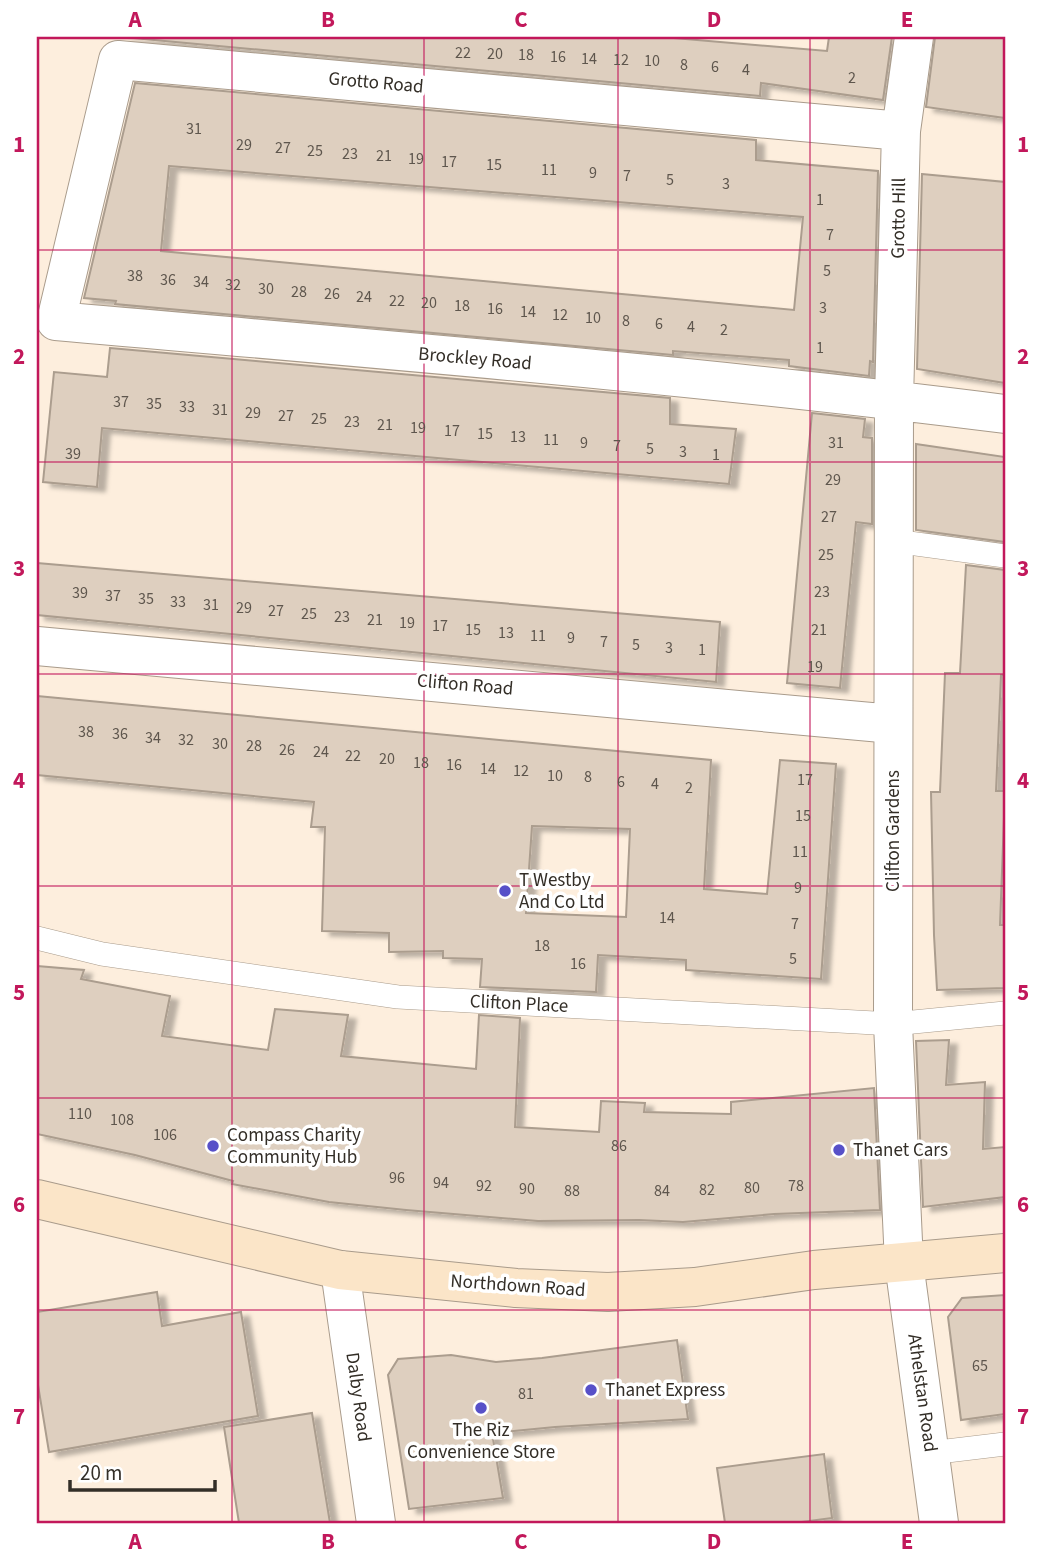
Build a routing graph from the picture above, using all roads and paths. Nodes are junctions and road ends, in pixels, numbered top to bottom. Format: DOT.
graph roads {
  1 [pos="914,37"];
  2 [pos="901,131"];
  3 [pos="56,321"];
  4 [pos="894,400"];
  5 [pos="1005,414"];
  6 [pos="894,541"];
  7 [pos="1005,556"];
  8 [pos="37,646"];
  9 [pos="894,724"];
  10 [pos="37,938"];
  11 [pos="1005,1013"];
  12 [pos="893,1024"];
  13 [pos="37,1199"];
  14 [pos="1005,1253"];
  15 [pos="904,1263"];
  16 [pos="340,1270"];
  17 [pos="1005,1444"];
  18 [pos="930,1453"];
  19 [pos="376,1523"];
  20 [pos="939,1523"];
  1 -- 2 [label="street, Grotto Hill"];
  2 -- 3 [label="street, Grotto Road"];
  2 -- 4 [label="street, Grotto Hill"];
  3 -- 4 [label="street, Brockley Road"];
  4 -- 5 [label="street, Brockley Road"];
  4 -- 6 [label="street, Clifton Gardens"];
  6 -- 7 [label="lane"];
  6 -- 9 [label="street, Clifton Gardens"];
  8 -- 9 [label="street, Clifton Road"];
  9 -- 12 [label="street, Clifton Gardens"];
  10 -- 12 [label="lane, Clifton Place"];
  11 -- 12 [label="lane, Clifton Place"];
  12 -- 15 [label="street, Clifton Gardens"];
  13 -- 16 [label="main road, Northdown Road"];
  14 -- 15 [label="main road, Northdown Road"];
  15 -- 16 [label="main road, Northdown Road"];
  15 -- 18 [label="street, Athelstan Road"];
  16 -- 19 [label="street, Dalby Road"];
  17 -- 18 [label="lane"];
  18 -- 20 [label="street, Athelstan Road"];
}
